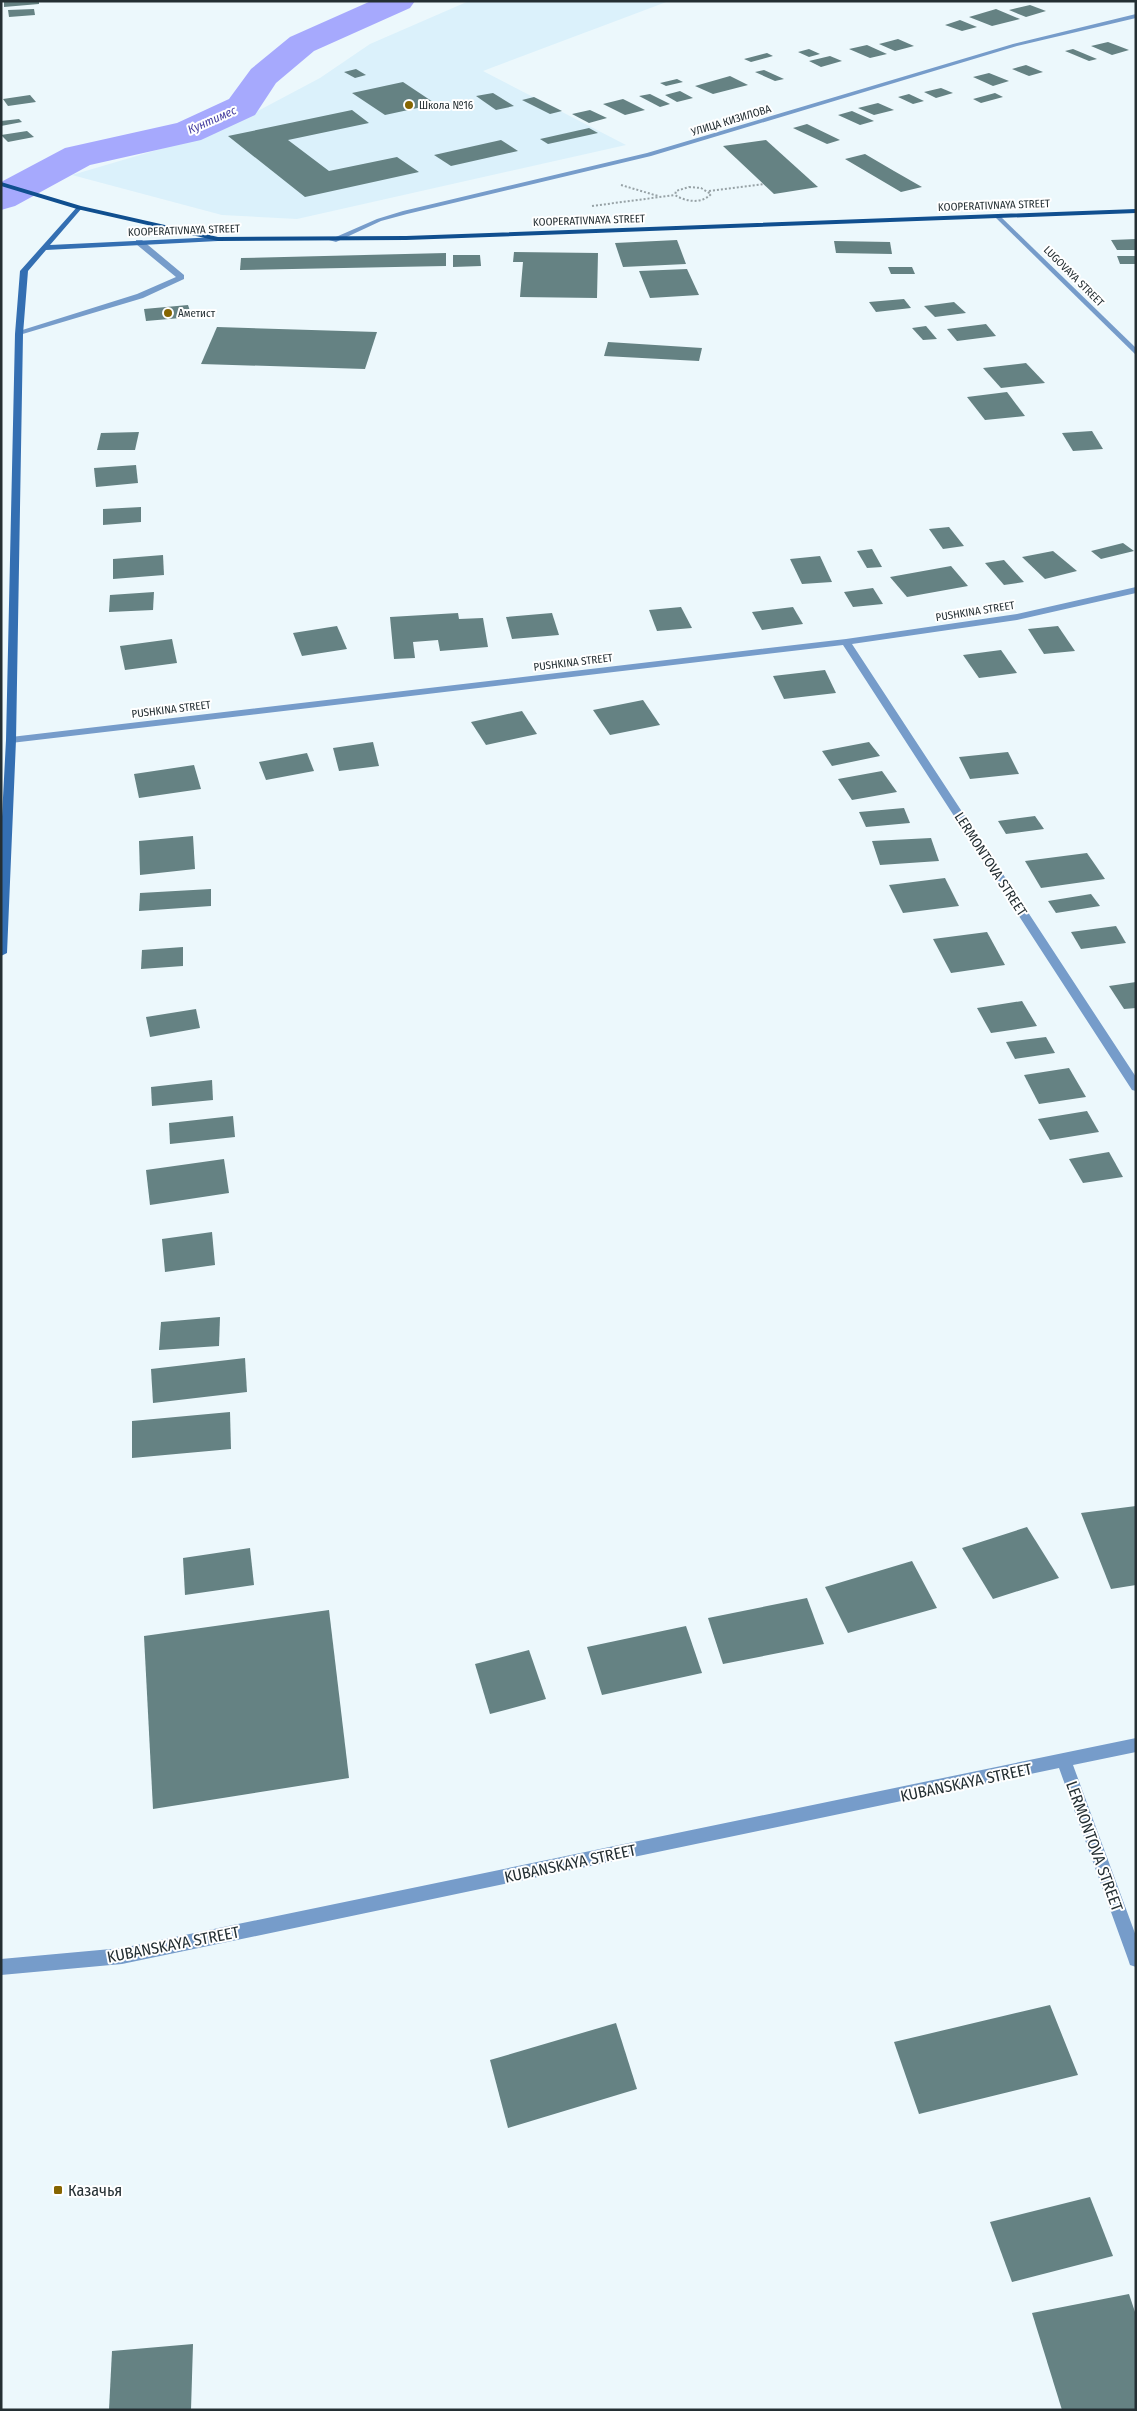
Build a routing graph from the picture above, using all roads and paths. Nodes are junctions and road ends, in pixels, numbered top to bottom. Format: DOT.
graph roads {
  1 [pos="1136,16"];
  2 [pos="1,184"];
  3 [pos="764,184"];
  4 [pos="709,191"];
  5 [pos="79,208"];
  6 [pos="1136,210"];
  7 [pos="997,216"];
  8 [pos="218,239"];
  9 [pos="333,240"];
  10 [pos="139,242"];
  11 [pos="43,248"];
  12 [pos="18,334"];
  13 [pos="1136,353"];
  14 [pos="1136,590"];
  15 [pos="846,642"];
  16 [pos="11,740"];
  17 [pos="1,953"];
  18 [pos="1136,1087"];
  19 [pos="1136,1745"];
  20 [pos="1064,1761"];
  21 [pos="1136,1958"];
  22 [pos="1,1967"];
  1 -- 9 [label="street, УЛИЦА КИЗИЛОВА"];
  2 -- 5 [label="main road"];
  3 -- 4 [label="path"];
  4 -- 4 [label="path"];
  5 -- 8 [label="main road"];
  5 -- 11 [label="street"];
  6 -- 7 [label="main road, KOOPERATIVNAYA STREET"];
  7 -- 9 [label="main road, KOOPERATIVNAYA STREET"];
  7 -- 13 [label="street, LUGOVAYA STREET"];
  8 -- 9 [label="main road, KOOPERATIVNAYA STREET"];
  8 -- 10 [label="street, KOOPERATIVNAYA STREET"];
  10 -- 11 [label="street, KOOPERATIVNAYA STREET"];
  10 -- 12 [label="street"];
  11 -- 12 [label="street"];
  12 -- 16 [label="street"];
  14 -- 15 [label="street, PUSHKINA STREET"];
  15 -- 16 [label="street, PUSHKINA STREET"];
  15 -- 18 [label="street, LERMONTOVA STREET"];
  16 -- 17 [label="street"];
  19 -- 20 [label="street, KUBANSKAYA STREET"];
  20 -- 21 [label="street, LERMONTOVA STREET"];
  20 -- 22 [label="street, KUBANSKAYA STREET"];
}
